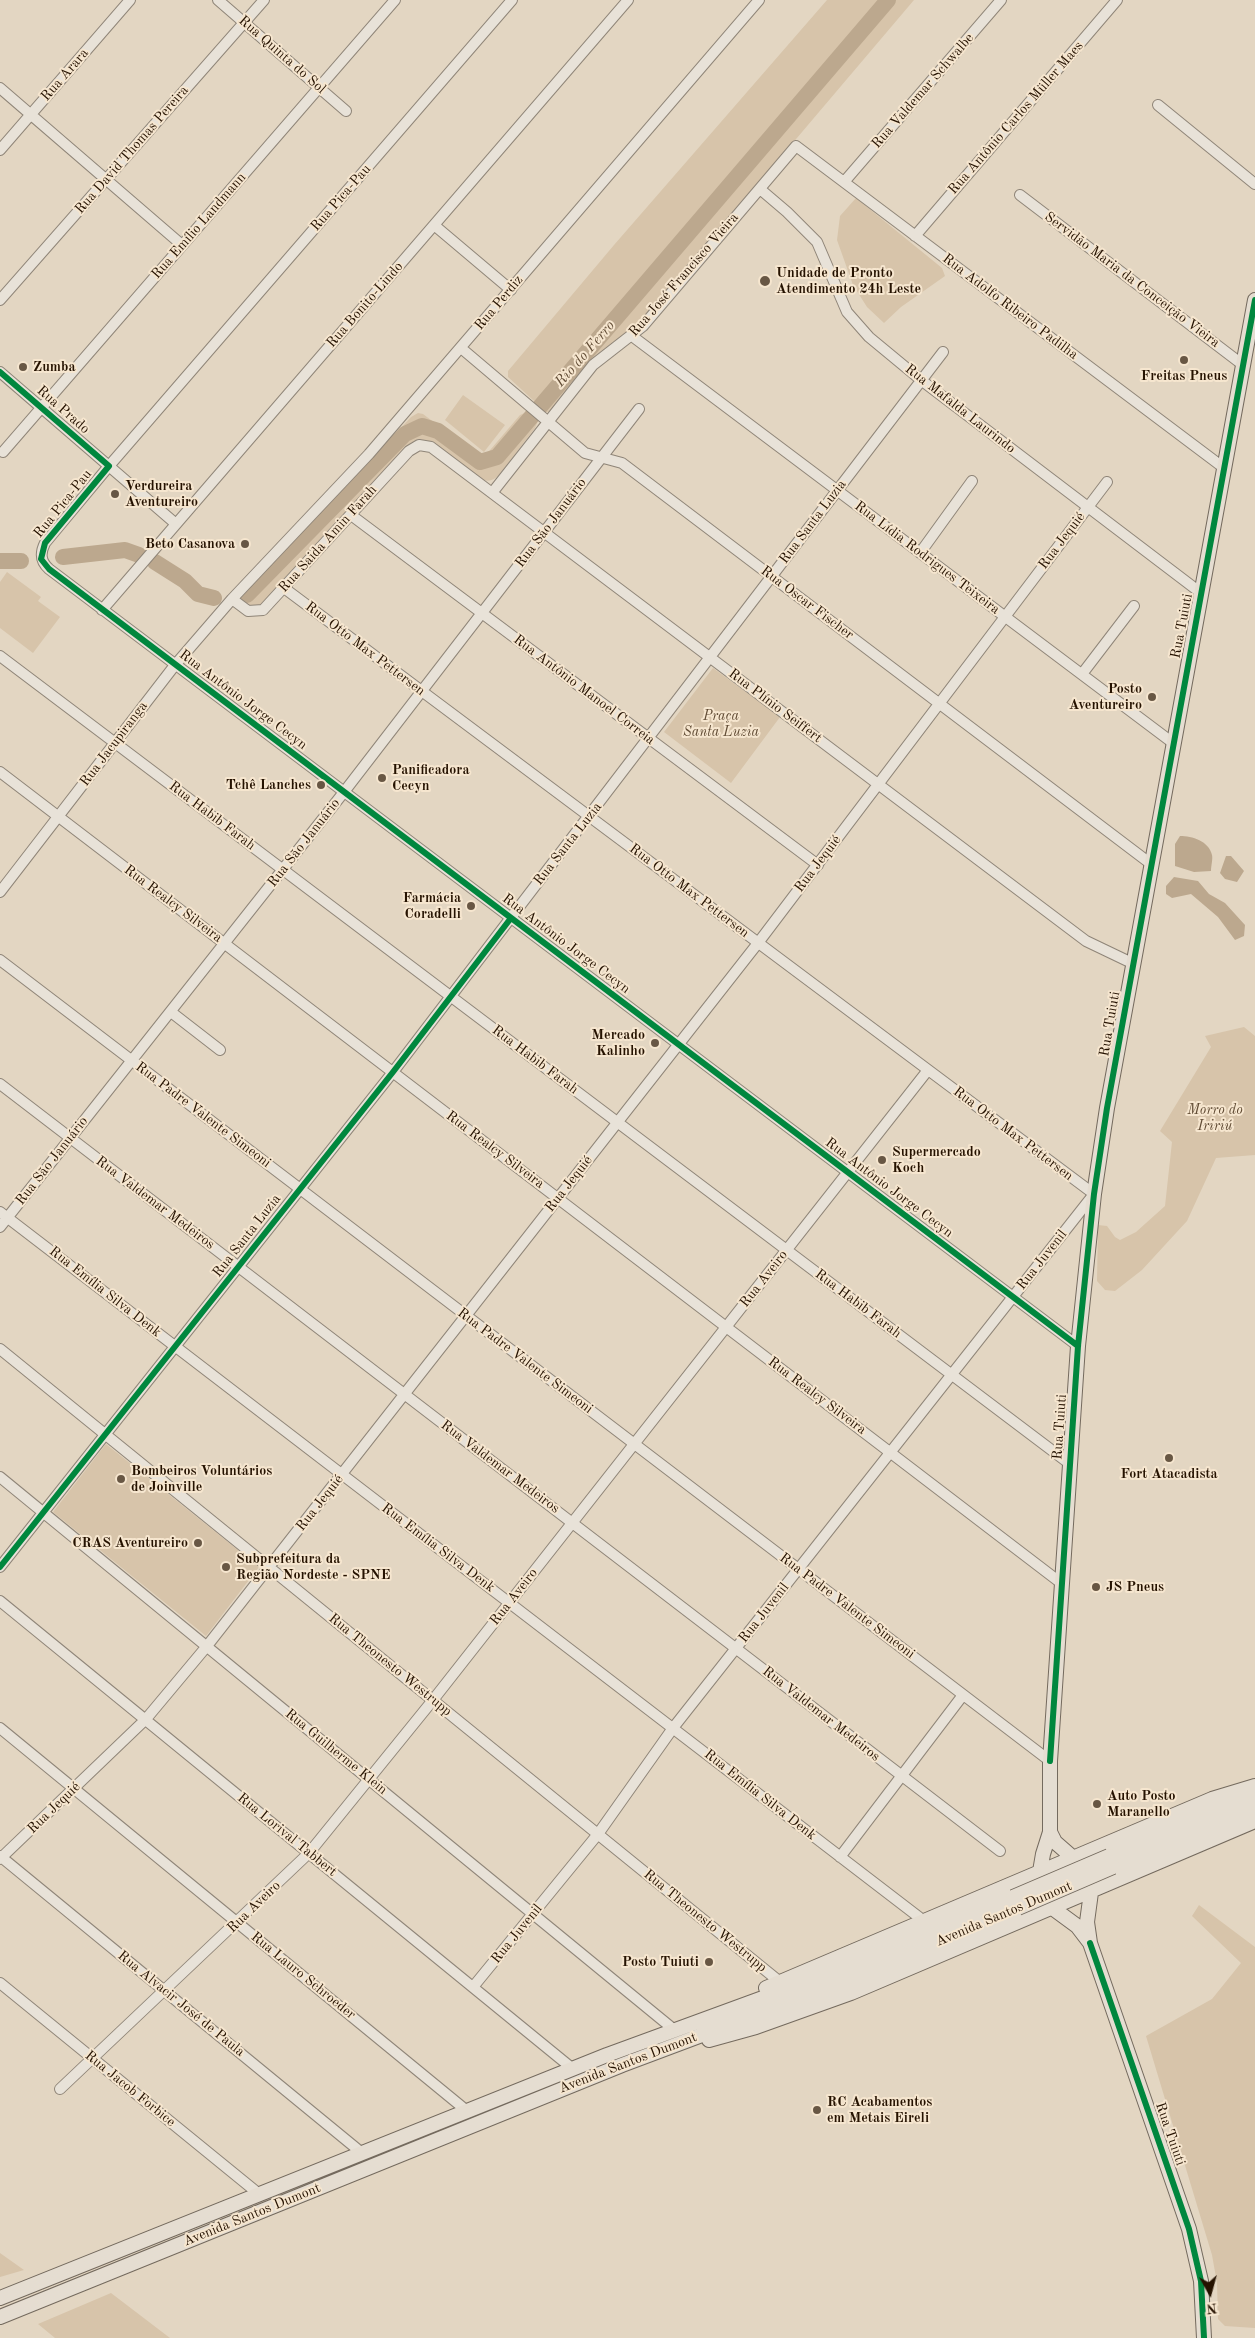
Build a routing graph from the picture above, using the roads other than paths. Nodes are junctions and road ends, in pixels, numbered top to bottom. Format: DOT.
graph roads {
  1 [pos="130,0"];
  2 [pos="218,0"];
  3 [pos="264,0"];
  4 [pos="395,0"];
  5 [pos="512,0"];
  6 [pos="628,0"];
  7 [pos="759,0"];
  8 [pos="1001,0"];
  9 [pos="1117,0"];
  10 [pos="244,22"];
  11 [pos="319,87"];
  12 [pos="0,88"];
  13 [pos="1158,105"];
  14 [pos="346,111"];
  15 [pos="31,114"];
  16 [pos="796,146"];
  17 [pos="0,150"];
  18 [pos="106,180"];
  19 [pos="844,182"];
  20 [pos="1255,184"];
  21 [pos="760,189"];
  22 [pos="1020,195"];
  23 [pos="434,225"];
  24 [pos="915,236"];
  25 [pos="182,245"];
  26 [pos="511,290"];
  27 [pos="0,300"];
  28 [pos="1255,300"];
  29 [pos="632,336"];
  30 [pos="461,348"];
  31 [pos="943,352"];
  32 [pos="1244,365"];
  33 [pos="0,372"];
  34 [pos="922,380"];
  35 [pos="41,408"];
  36 [pos="639,408"];
  37 [pos="541,415"];
  38 [pos="419,445"];
  39 [pos="3,452"];
  40 [pos="600,458"];
  41 [pos="109,466"];
  42 [pos="1224,468"];
  43 [pos="972,481"];
  44 [pos="1107,482"];
  45 [pos="838,491"];
  46 [pos="492,493"];
  47 [pos="1088,508"];
  48 [pos="351,515"];
  49 [pos="176,524"];
  50 [pos="544,532"];
  51 [pos="920,553"];
  52 [pos="42,559"];
  53 [pos="772,576"];
  54 [pos="284,588"];
  55 [pos="1201,593"];
  56 [pos="232,599"];
  57 [pos="1134,606"];
  58 [pos="102,610"];
  59 [pos="483,613"];
  60 [pos="1005,617"];
  61 [pos="0,656"];
  62 [pos="710,658"];
  63 [pos="175,665"];
  64 [pos="1082,674"];
  65 [pos="422,692"];
  66 [pos="940,703"];
  67 [pos="649,738"];
  68 [pos="115,743"];
  69 [pos="1173,743"];
  70 [pos="0,772"];
  71 [pos="878,785"];
  72 [pos="344,792"];
  73 [pos="58,817"];
  74 [pos="590,817"];
  75 [pos="1151,864"];
  76 [pos="818,865"];
  77 [pos="283,869"];
  78 [pos="0,892"];
  79 [pos="511,918"];
  80 [pos="758,943"];
  81 [pos="224,944"];
  82 [pos="0,960"];
  83 [pos="1134,964"];
  84 [pos="451,996"];
  85 [pos="171,1012"];
  86 [pos="679,1045"];
  87 [pos="220,1050"];
  88 [pos="132,1061"];
  89 [pos="928,1070"];
  90 [pos="393,1072"];
  91 [pos="0,1084"];
  92 [pos="618,1122"];
  93 [pos="70,1138"];
  94 [pos="848,1172"];
  95 [pos="300,1189"];
  96 [pos="1094,1194"];
  97 [pos="558,1199"];
  98 [pos="4,1215"];
  99 [pos="0,1227"];
  100 [pos="787,1250"];
  101 [pos="239,1267"];
  102 [pos="1013,1297"];
  103 [pos="466,1316"];
  104 [pos="726,1327"];
  105 [pos="176,1346"];
  106 [pos="1078,1346"];
  107 [pos="0,1349"];
  108 [pos="952,1374"];
  109 [pos="405,1394"];
  110 [pos="106,1434"];
  111 [pos="634,1444"];
  112 [pos="890,1452"];
  113 [pos="1070,1464"];
  114 [pos="342,1474"];
  115 [pos="0,1477"];
  116 [pos="44,1513"];
  117 [pos="572,1523"];
  118 [pos="0,1567"];
  119 [pos="269,1567"];
  120 [pos="798,1569"];
  121 [pos="1061,1583"];
  122 [pos="0,1601"];
  123 [pos="509,1603"];
  124 [pos="207,1646"];
  125 [pos="736,1648"];
  126 [pos="963,1695"];
  127 [pos="433,1700"];
  128 [pos="146,1720"];
  129 [pos="0,1728"];
  130 [pos="673,1728"];
  131 [pos="1050,1761"];
  132 [pos="902,1775"];
  133 [pos="370,1780"];
  134 [pos="1255,1786"];
  135 [pos="74,1788"];
  136 [pos="1255,1795"];
  137 [pos="1255,1807"];
  138 [pos="1255,1821"];
  139 [pos="1050,1832"];
  140 [pos="598,1834"];
  141 [pos="1000,1851"];
  142 [pos="309,1853"];
  143 [pos="1043,1854"];
  144 [pos="840,1856"];
  145 [pos="1,1858"];
  146 [pos="1072,1858"];
  147 [pos="1111,1862"];
  148 [pos="1039,1872"];
  149 [pos="1024,1879"];
  150 [pos="1091,1893"];
  151 [pos="1016,1902"];
  152 [pos="1053,1909"];
  153 [pos="533,1914"];
  154 [pos="924,1921"];
  155 [pos="238,1923"];
  156 [pos="1090,1943"];
  157 [pos="780,1982"];
  158 [pos="0,1983"];
  159 [pos="473,1987"];
  160 [pos="165,1991"];
  161 [pos="672,2028"];
  162 [pos="607,2055"];
  163 [pos="93,2058"];
  164 [pos="622,2064"];
  165 [pos="574,2069"];
  166 [pos="60,2089"];
  167 [pos="467,2111"];
  168 [pos="362,2153"];
  169 [pos="322,2169"];
  170 [pos="329,2183"];
  171 [pos="259,2194"];
  172 [pos="158,2234"];
  173 [pos="163,2251"];
  174 [pos="0,2298"];
  175 [pos="0,2316"];
  176 [pos="1204,2338"];
  1 -- 15 [label="street, Rua Arara"];
  2 -- 10 [label="street, Rua Quinta do Sol"];
  3 -- 10 [label="street, Rua David Thomas Pereira"];
  4 -- 11 [label="street, Rua Emílio Landmann"];
  5 -- 41 [label="street, Rua Pica-Pau"];
  6 -- 23 [label="street, Rua Bonito-Lindo"];
  7 -- 26 [label="street, Rua Perdiz"];
  8 -- 19 [label="street, Rua Valdemar Schwalbe"];
  9 -- 24 [label="street, Rua Antônio Carlos Müller Maes"];
  10 -- 11 [label="street, Rua Quinta do Sol"];
  10 -- 18 [label="street, Rua David Thomas Pereira"];
  11 -- 14 [label="street, Rua Quinta do Sol"];
  11 -- 25 [label="street, Rua Emílio Landmann"];
  12 -- 15 [label="street"];
  13 -- 20 [label="street"];
  15 -- 17 [label="street, Rua Arara"];
  15 -- 18 [label="street"];
  16 -- 19 [label="street, Rua Adolfo Ribeiro Padilha"];
  16 -- 21 [label="street, Rua José Francisco Vieira"];
  18 -- 25 [label="street"];
  18 -- 27 [label="street, Rua David Thomas Pereira"];
  19 -- 24 [label="street, Rua Adolfo Ribeiro Padilha"];
  21 -- 29 [label="street, Rua José Francisco Vieira"];
  21 -- 34 [label="street, Rua Mafalda Laurindo"];
  22 -- 32 [label="street, Servidão Maria da Conceição Vieira"];
  23 -- 26 [label="street"];
  23 -- 49 [label="street, Rua Bonito-Lindo"];
  24 -- 42 [label="street, Rua Adolfo Ribeiro Padilha"];
  25 -- 35 [label="street, Rua Emílio Landmann"];
  26 -- 30 [label="street, Rua Perdiz"];
  28 -- 32 [label="main road, Rua Tuiuti"];
  29 -- 37 [label="street, Rua José Francisco Vieira"];
  29 -- 45 [label="street, Rua Lídia Rodrigues Teixeira"];
  30 -- 37 [label="street, Rua Oscar Fischer"];
  30 -- 56 [label="street, Rua Perdiz"];
  31 -- 34 [label="street, Rua Santa Luzia"];
  32 -- 42 [label="main road, Rua Tuiuti"];
  33 -- 35 [label="street, Rua Prado"];
  34 -- 45 [label="street, Rua Santa Luzia"];
  34 -- 47 [label="street, Rua Mafalda Laurindo"];
  35 -- 39 [label="street, Rua Emílio Landmann"];
  35 -- 41 [label="street, Rua Prado"];
  36 -- 40 [label="street, Rua São Januário"];
  37 -- 40 [label="street, Rua Oscar Fischer"];
  37 -- 46 [label="street, Rua José Francisco Vieira"];
  38 -- 46 [label="street, Rua Plínio Seiffert"];
  38 -- 48 [label="street, Rua Saida Amin Farah"];
  40 -- 50 [label="street, Rua São Januário"];
  40 -- 53 [label="street, Rua Oscar Fischer"];
  41 -- 49 [label="street, Rua Prado"];
  41 -- 52 [label="street, Rua Pica-Pau"];
  42 -- 55 [label="main road, Rua Tuiuti"];
  43 -- 51 [label="street"];
  44 -- 47 [label="street, Rua Jequié"];
  45 -- 51 [label="street, Rua Lídia Rodrigues Teixeira"];
  45 -- 53 [label="street, Rua Santa Luzia"];
  46 -- 50 [label="street, Rua Plínio Seiffert"];
  47 -- 55 [label="street, Rua Mafalda Laurindo"];
  47 -- 60 [label="street, Rua Jequié"];
  48 -- 54 [label="street, Rua Saida Amin Farah"];
  48 -- 59 [label="street, Rua Antônio Manoel Correia"];
  49 -- 58 [label="street, Rua Bonito-Lindo"];
  50 -- 59 [label="street, Rua São Januário"];
  50 -- 62 [label="street, Rua Plínio Seiffert"];
  51 -- 60 [label="street, Rua Lídia Rodrigues Teixeira"];
  52 -- 58 [label="street, Rua Antônio Jorge Cecyn"];
  53 -- 62 [label="street, Rua Santa Luzia"];
  53 -- 66 [label="street, Rua Oscar Fischer"];
  54 -- 56 [label="street, Rua Saida Amin Farah"];
  54 -- 65 [label="street, Rua Otto Max Pettersen"];
  55 -- 69 [label="main road, Rua Tuiuti"];
  56 -- 63 [label="street, Rua Jacupiranga"];
  57 -- 64 [label="street"];
  58 -- 63 [label="street, Rua Antônio Jorge Cecyn"];
  59 -- 65 [label="street, Rua São Januário"];
  59 -- 67 [label="street, Rua Antônio Manoel Correia"];
  60 -- 64 [label="street, Rua Lídia Rodrigues Teixeira"];
  60 -- 66 [label="street, Rua Jequié"];
  61 -- 68 [label="street, Rua Habib Farah"];
  62 -- 67 [label="street, Rua Santa Luzia"];
  62 -- 71 [label="street, Rua Plínio Seiffert"];
  63 -- 68 [label="street, Rua Jacupiranga"];
  63 -- 72 [label="street, Rua Antônio Jorge Cecyn"];
  64 -- 69 [label="street, Rua Lídia Rodrigues Teixeira"];
  65 -- 72 [label="street, Rua São Januário"];
  65 -- 74 [label="street, Rua Otto Max Pettersen"];
  66 -- 71 [label="street, Rua Jequié"];
  66 -- 75 [label="street, Rua Oscar Fischer"];
  67 -- 74 [label="street, Rua Santa Luzia"];
  67 -- 76 [label="street, Rua Antônio Manoel Correia"];
  68 -- 73 [label="street, Rua Jacupiranga"];
  68 -- 77 [label="street, Rua Habib Farah"];
  69 -- 75 [label="main road, Rua Tuiuti"];
  70 -- 73 [label="street, Rua Realcy Silveira"];
  71 -- 76 [label="street, Rua Jequié"];
  71 -- 83 [label="street, Rua Plínio Seiffert"];
  72 -- 77 [label="street, Rua São Januário"];
  72 -- 79 [label="street, Rua Antônio Jorge Cecyn"];
  73 -- 78 [label="street, Rua Jacupiranga"];
  73 -- 81 [label="street, Rua Realcy Silveira"];
  74 -- 79 [label="street, Rua Santa Luzia"];
  74 -- 80 [label="street, Rua Otto Max Pettersen"];
  75 -- 83 [label="main road, Rua Tuiuti"];
  76 -- 80 [label="street, Rua Jequié"];
  77 -- 81 [label="street, Rua São Januário"];
  77 -- 84 [label="street, Rua Habib Farah"];
  79 -- 84 [label="street, Rua Santa Luzia"];
  79 -- 86 [label="street, Rua Antônio Jorge Cecyn"];
  80 -- 86 [label="street, Rua Jequié"];
  80 -- 89 [label="street, Rua Otto Max Pettersen"];
  81 -- 85 [label="street, Rua São Januário"];
  81 -- 90 [label="street, Rua Realcy Silveira"];
  82 -- 88 [label="street, Rua Padre Valente Simeoni"];
  83 -- 96 [label="main road, Rua Tuiuti"];
  84 -- 90 [label="street, Rua Santa Luzia"];
  84 -- 92 [label="street, Rua Habib Farah"];
  85 -- 87 [label="street"];
  85 -- 88 [label="street, Rua São Januário"];
  86 -- 92 [label="street, Rua Jequié"];
  86 -- 94 [label="street, Rua Antônio Jorge Cecyn"];
  88 -- 93 [label="street, Rua São Januário"];
  88 -- 95 [label="street, Rua Padre Valente Simeoni"];
  89 -- 94 [label="street, Rua Aveiro"];
  89 -- 96 [label="street, Rua Otto Max Pettersen"];
  90 -- 95 [label="street, Rua Santa Luzia"];
  90 -- 97 [label="street, Rua Realcy Silveira"];
  91 -- 93 [label="street, Rua Valdemar Medeiros"];
  92 -- 97 [label="street, Rua Jequié"];
  92 -- 100 [label="street, Rua Habib Farah"];
  93 -- 98 [label="street, Rua São Januário"];
  93 -- 101 [label="street, Rua Valdemar Medeiros"];
  94 -- 100 [label="street, Rua Aveiro"];
  94 -- 102 [label="street, Rua Antônio Jorge Cecyn"];
  95 -- 101 [label="street, Rua Santa Luzia"];
  95 -- 103 [label="street, Rua Padre Valente Simeoni"];
  96 -- 102 [label="street, Rua Juvenil"];
  96 -- 106 [label="main road, Rua Tuiuti"];
  97 -- 103 [label="street, Rua Jequié"];
  97 -- 104 [label="street, Rua Realcy Silveira"];
  98 -- 99 [label="street, Rua São Januário"];
  98 -- 105 [label="street, Rua Emília Silva Denk"];
  100 -- 104 [label="street, Rua Aveiro"];
  100 -- 108 [label="street, Rua Habib Farah"];
  101 -- 105 [label="street, Rua Santa Luzia"];
  101 -- 109 [label="street, Rua Valdemar Medeiros"];
  102 -- 106 [label="street, Rua Antônio Jorge Cecyn"];
  102 -- 108 [label="street, Rua Juvenil"];
  103 -- 109 [label="street, Rua Jequié"];
  103 -- 111 [label="street, Rua Padre Valente Simeoni"];
  104 -- 111 [label="street, Rua Aveiro"];
  104 -- 112 [label="street, Rua Realcy Silveira"];
  105 -- 110 [label="street, Rua Santa Luzia"];
  105 -- 114 [label="street, Rua Emília Silva Denk"];
  106 -- 113 [label="main road, Rua Tuiuti"];
  107 -- 110 [label="street, Rua Theonesto Westrupp"];
  108 -- 112 [label="street, Rua Juvenil"];
  108 -- 113 [label="street, Rua Habib Farah"];
  109 -- 114 [label="street, Rua Jequié"];
  109 -- 117 [label="street, Rua Valdemar Medeiros"];
  110 -- 116 [label="street, Rua Santa Luzia"];
  110 -- 119 [label="street, Rua Theonesto Westrupp"];
  111 -- 117 [label="street, Rua Aveiro"];
  111 -- 120 [label="street, Rua Padre Valente Simeoni"];
  112 -- 120 [label="street, Rua Juvenil"];
  112 -- 121 [label="street, Rua Realcy Silveira"];
  113 -- 121 [label="main road, Rua Tuiuti"];
  114 -- 119 [label="street, Rua Jequié"];
  114 -- 123 [label="street, Rua Emília Silva Denk"];
  115 -- 116 [label="street, Rua Guilherme Klein"];
  116 -- 118 [label="street, Rua Santa Luzia"];
  116 -- 124 [label="street, Rua Guilherme Klein"];
  117 -- 123 [label="street, Rua Aveiro"];
  117 -- 125 [label="street, Rua Valdemar Medeiros"];
  119 -- 124 [label="street, Rua Jequié"];
  119 -- 127 [label="street, Rua Theonesto Westrupp"];
  120 -- 125 [label="street, Rua Juvenil"];
  120 -- 126 [label="street, Rua Padre Valente Simeoni"];
  121 -- 131 [label="main road, Rua Tuiuti"];
  122 -- 128 [label="street, Rua Lorival Tabbert"];
  123 -- 127 [label="street, Rua Aveiro"];
  123 -- 130 [label="street, Rua Emília Silva Denk"];
  124 -- 128 [label="street, Rua Jequié"];
  124 -- 133 [label="street, Rua Guilherme Klein"];
  125 -- 130 [label="street, Rua Juvenil"];
  125 -- 132 [label="street, Rua Valdemar Medeiros"];
  126 -- 131 [label="street, Rua Padre Valente Simeoni"];
  126 -- 132 [label="street"];
  127 -- 133 [label="street, Rua Aveiro"];
  127 -- 140 [label="street, Rua Theonesto Westrupp"];
  128 -- 135 [label="street, Rua Jequié"];
  128 -- 142 [label="street, Rua Lorival Tabbert"];
  129 -- 135 [label="street, Rua Lauro Schroeder"];
  130 -- 140 [label="street, Rua Juvenil"];
  130 -- 144 [label="street, Rua Emília Silva Denk"];
  131 -- 139 [label="main road, Rua Tuiuti"];
  132 -- 141 [label="street, Rua Valdemar Medeiros"];
  132 -- 144 [label="street"];
  133 -- 142 [label="street, Rua Aveiro"];
  133 -- 153 [label="street, Rua Guilherme Klein"];
  134 -- 146 [label="main road"];
  135 -- 145 [label="street, Rua Jequié"];
  135 -- 155 [label="street, Rua Lauro Schroeder"];
  136 -- 147 [label="main road, Avenida Santos Dumont"];
  137 -- 147 [label="main road, Avenida Santos Dumont"];
  138 -- 150 [label="main road"];
  139 -- 143 [label="main road, Rua Tuiuti"];
  139 -- 146 [label="main road, Rua Tuiuti"];
  140 -- 153 [label="street, Rua Juvenil"];
  140 -- 157 [label="street, Rua Theonesto Westrupp"];
  142 -- 155 [label="street, Rua Aveiro"];
  142 -- 159 [label="street, Rua Lorival Tabbert"];
  143 -- 148 [label="main road, Rua Tuiuti"];
  143 -- 149 [label="main road"];
  144 -- 154 [label="street, Rua Emília Silva Denk"];
  145 -- 160 [label="street, Rua Alvacir José de Paula"];
  146 -- 148 [label="main road"];
  146 -- 150 [label="main road, Rua Tuiuti"];
  147 -- 151 [label="main road, Avenida Santos Dumont, bridge"];
  148 -- 149 [label="main road"];
  148 -- 152 [label="main road, Rua Tuiuti"];
  149 -- 154 [label="main road"];
  150 -- 152 [label="main road"];
  150 -- 156 [label="main road, Rua Tuiuti"];
  151 -- 162 [label="main road, Avenida Santos Dumont"];
  151 -- 164 [label="main road, Avenida Santos Dumont"];
  152 -- 156 [label="main road, Rua Tuiuti"];
  152 -- 164 [label="main road"];
  153 -- 159 [label="street, Rua Juvenil"];
  153 -- 161 [label="street, Rua Guilherme Klein"];
  154 -- 157 [label="main road"];
  155 -- 160 [label="street, Rua Aveiro"];
  155 -- 167 [label="street, Rua Lauro Schroeder"];
  156 -- 176 [label="main road, Rua Tuiuti"];
  157 -- 161 [label="main road"];
  158 -- 163 [label="street, Rua Jacob Forbice"];
  159 -- 165 [label="street, Rua Lorival Tabbert"];
  160 -- 163 [label="street, Rua Aveiro"];
  160 -- 168 [label="street, Rua Alvacir José de Paula"];
  161 -- 162 [label="main road"];
  162 -- 165 [label="main road, Avenida Santos Dumont"];
  163 -- 166 [label="street, Rua Aveiro"];
  163 -- 171 [label="street, Rua Jacob Forbice"];
  164 -- 170 [label="main road, Avenida Santos Dumont"];
  165 -- 167 [label="main road, Avenida Santos Dumont"];
  167 -- 168 [label="main road, Avenida Santos Dumont"];
  168 -- 169 [label="main road, Avenida Santos Dumont"];
  169 -- 170 [label="main road"];
  169 -- 171 [label="main road, Avenida Santos Dumont"];
  170 -- 173 [label="main road, Avenida Santos Dumont"];
  171 -- 172 [label="main road, Avenida Santos Dumont"];
  172 -- 173 [label="main road"];
  172 -- 174 [label="main road, Avenida Santos Dumont"];
  173 -- 175 [label="main road, Avenida Santos Dumont"];
}
